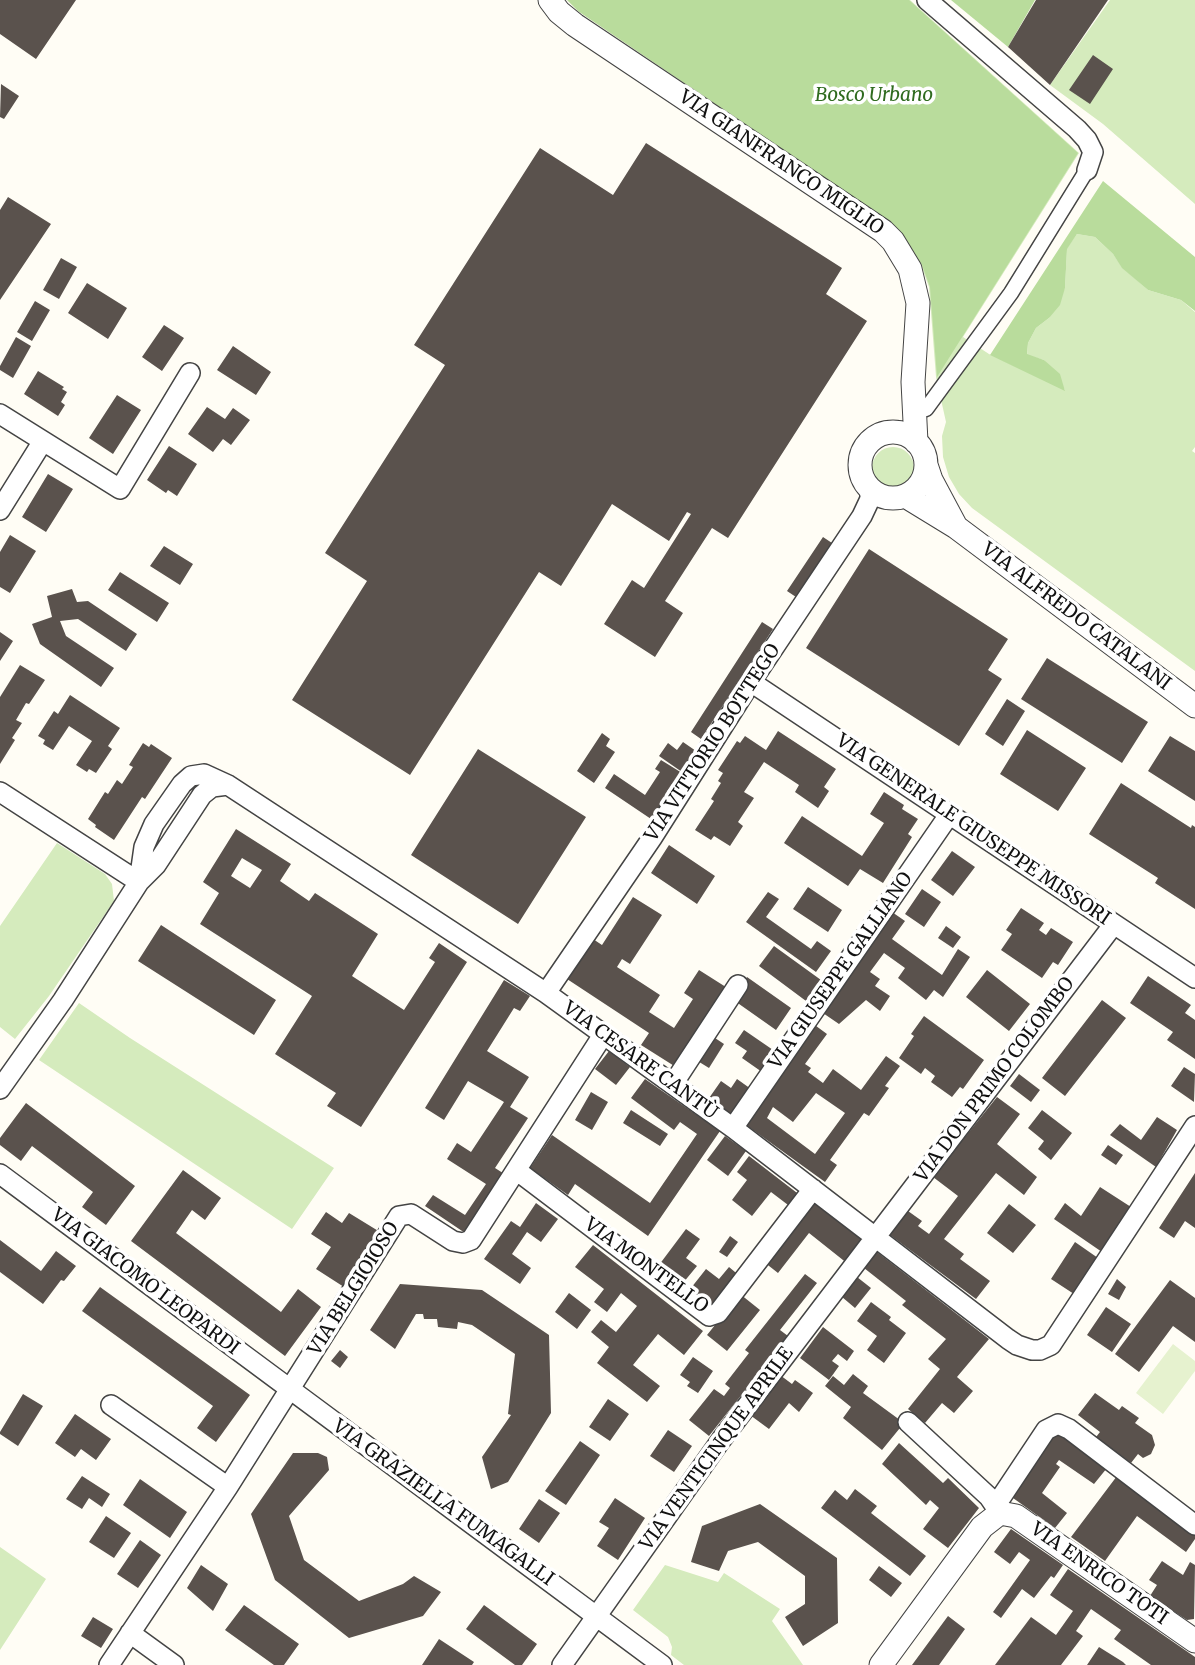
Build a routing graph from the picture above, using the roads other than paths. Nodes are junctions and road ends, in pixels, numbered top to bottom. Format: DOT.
graph roads {
  1 [pos="550,0"];
  2 [pos="927,0"];
  3 [pos="1087,170"];
  4 [pos="190,373"];
  5 [pos="912,382"];
  6 [pos="926,409"];
  7 [pos="0,414"];
  8 [pos="889,432"];
  9 [pos="43,442"];
  10 [pos="916,442"];
  11 [pos="926,465"];
  12 [pos="870,489"];
  13 [pos="907,497"];
  14 [pos="0,510"];
  15 [pos="956,527"];
  16 [pos="751,682"];
  17 [pos="1195,706"];
  18 [pos="0,792"];
  19 [pos="948,815"];
  20 [pos="139,882"];
  21 [pos="1114,924"];
  22 [pos="1195,978"];
  23 [pos="738,985"];
  24 [pos="546,993"];
  25 [pos="603,1035"];
  26 [pos="673,1084"];
  27 [pos="0,1089"];
  28 [pos="1195,1126"];
  29 [pos="733,1128"];
  30 [pos="516,1170"];
  31 [pos="0,1174"];
  32 [pos="813,1189"];
  33 [pos="876,1236"];
  34 [pos="290,1391"];
  35 [pos="111,1405"];
  36 [pos="908,1422"];
  37 [pos="228,1487"];
  38 [pos="998,1509"];
  39 [pos="1195,1525"];
  40 [pos="596,1616"];
  41 [pos="130,1633"];
  42 [pos="1194,1639"];
  43 [pos="109,1665"];
  44 [pos="174,1665"];
  45 [pos="562,1665"];
  46 [pos="662,1665"];
  47 [pos="881,1665"];
  1 -- 5 [label="street, VIA GIANFRANCO MIGLIO"];
  2 -- 3 [label="street"];
  3 -- 6 [label="street"];
  4 -- 9 [label="street"];
  5 -- 8 [label="street, VIA GIANFRANCO MIGLIO"];
  5 -- 10 [label="street, VIA GIANFRANCO MIGLIO"];
  7 -- 9 [label="street"];
  8 -- 10 [label="street"];
  8 -- 12 [label="street"];
  9 -- 14 [label="street"];
  10 -- 11 [label="street"];
  11 -- 13 [label="street"];
  11 -- 15 [label="street, VIA ALFREDO CATALANI"];
  12 -- 13 [label="street"];
  12 -- 16 [label="street, VIA VITTORIO BOTTEGO"];
  13 -- 15 [label="street, VIA ALFREDO CATALANI"];
  15 -- 17 [label="street, VIA ALFREDO CATALANI"];
  16 -- 19 [label="street, VIA GENERALE GIUSEPPE MISSORI"];
  16 -- 24 [label="street, VIA VITTORIO BOTTEGO"];
  18 -- 20 [label="street"];
  19 -- 21 [label="street, VIA GENERALE GIUSEPPE MISSORI"];
  19 -- 29 [label="street, VIA GIUSEPPE GALLIANO"];
  20 -- 24 [label="street, VIA CESARE CANTÙ"];
  20 -- 27 [label="street"];
  21 -- 22 [label="street, VIA GENERALE GIUSEPPE MISSORI"];
  21 -- 33 [label="street, VIA DON PRIMO COLOMBO"];
  23 -- 26 [label="street"];
  24 -- 25 [label="street, VIA CESARE CANTÙ"];
  25 -- 26 [label="street, VIA CESARE CANTÙ"];
  25 -- 30 [label="street, VIA BELGIOIOSO"];
  26 -- 29 [label="street, VIA CESARE CANTÙ"];
  28 -- 33 [label="street, VIA CESARE CANTÙ"];
  29 -- 32 [label="street, VIA CESARE CANTÙ"];
  30 -- 32 [label="street, VIA MONTELLO"];
  30 -- 34 [label="street, VIA BELGIOIOSO"];
  31 -- 34 [label="street, VIA GIACOMO LEOPARDI"];
  32 -- 33 [label="street, VIA CESARE CANTÙ"];
  33 -- 40 [label="street, VIA VENTICINQUE APRILE"];
  34 -- 37 [label="street, VIA BELGIOIOSO"];
  34 -- 40 [label="street, VIA GRAZIELLA FUMAGALLI"];
  35 -- 37 [label="street"];
  36 -- 38 [label="street"];
  37 -- 41 [label="street, VIA BELGIOIOSO"];
  38 -- 39 [label="street"];
  38 -- 42 [label="street, VIA ENRICO TOTI"];
  38 -- 47 [label="street"];
  40 -- 45 [label="street, VIA VENTICINQUE APRILE"];
  40 -- 46 [label="street, VIA GRAZIELLA FUMAGALLI"];
  41 -- 43 [label="street, VIA BELGIOIOSO"];
  41 -- 44 [label="street"];
}
